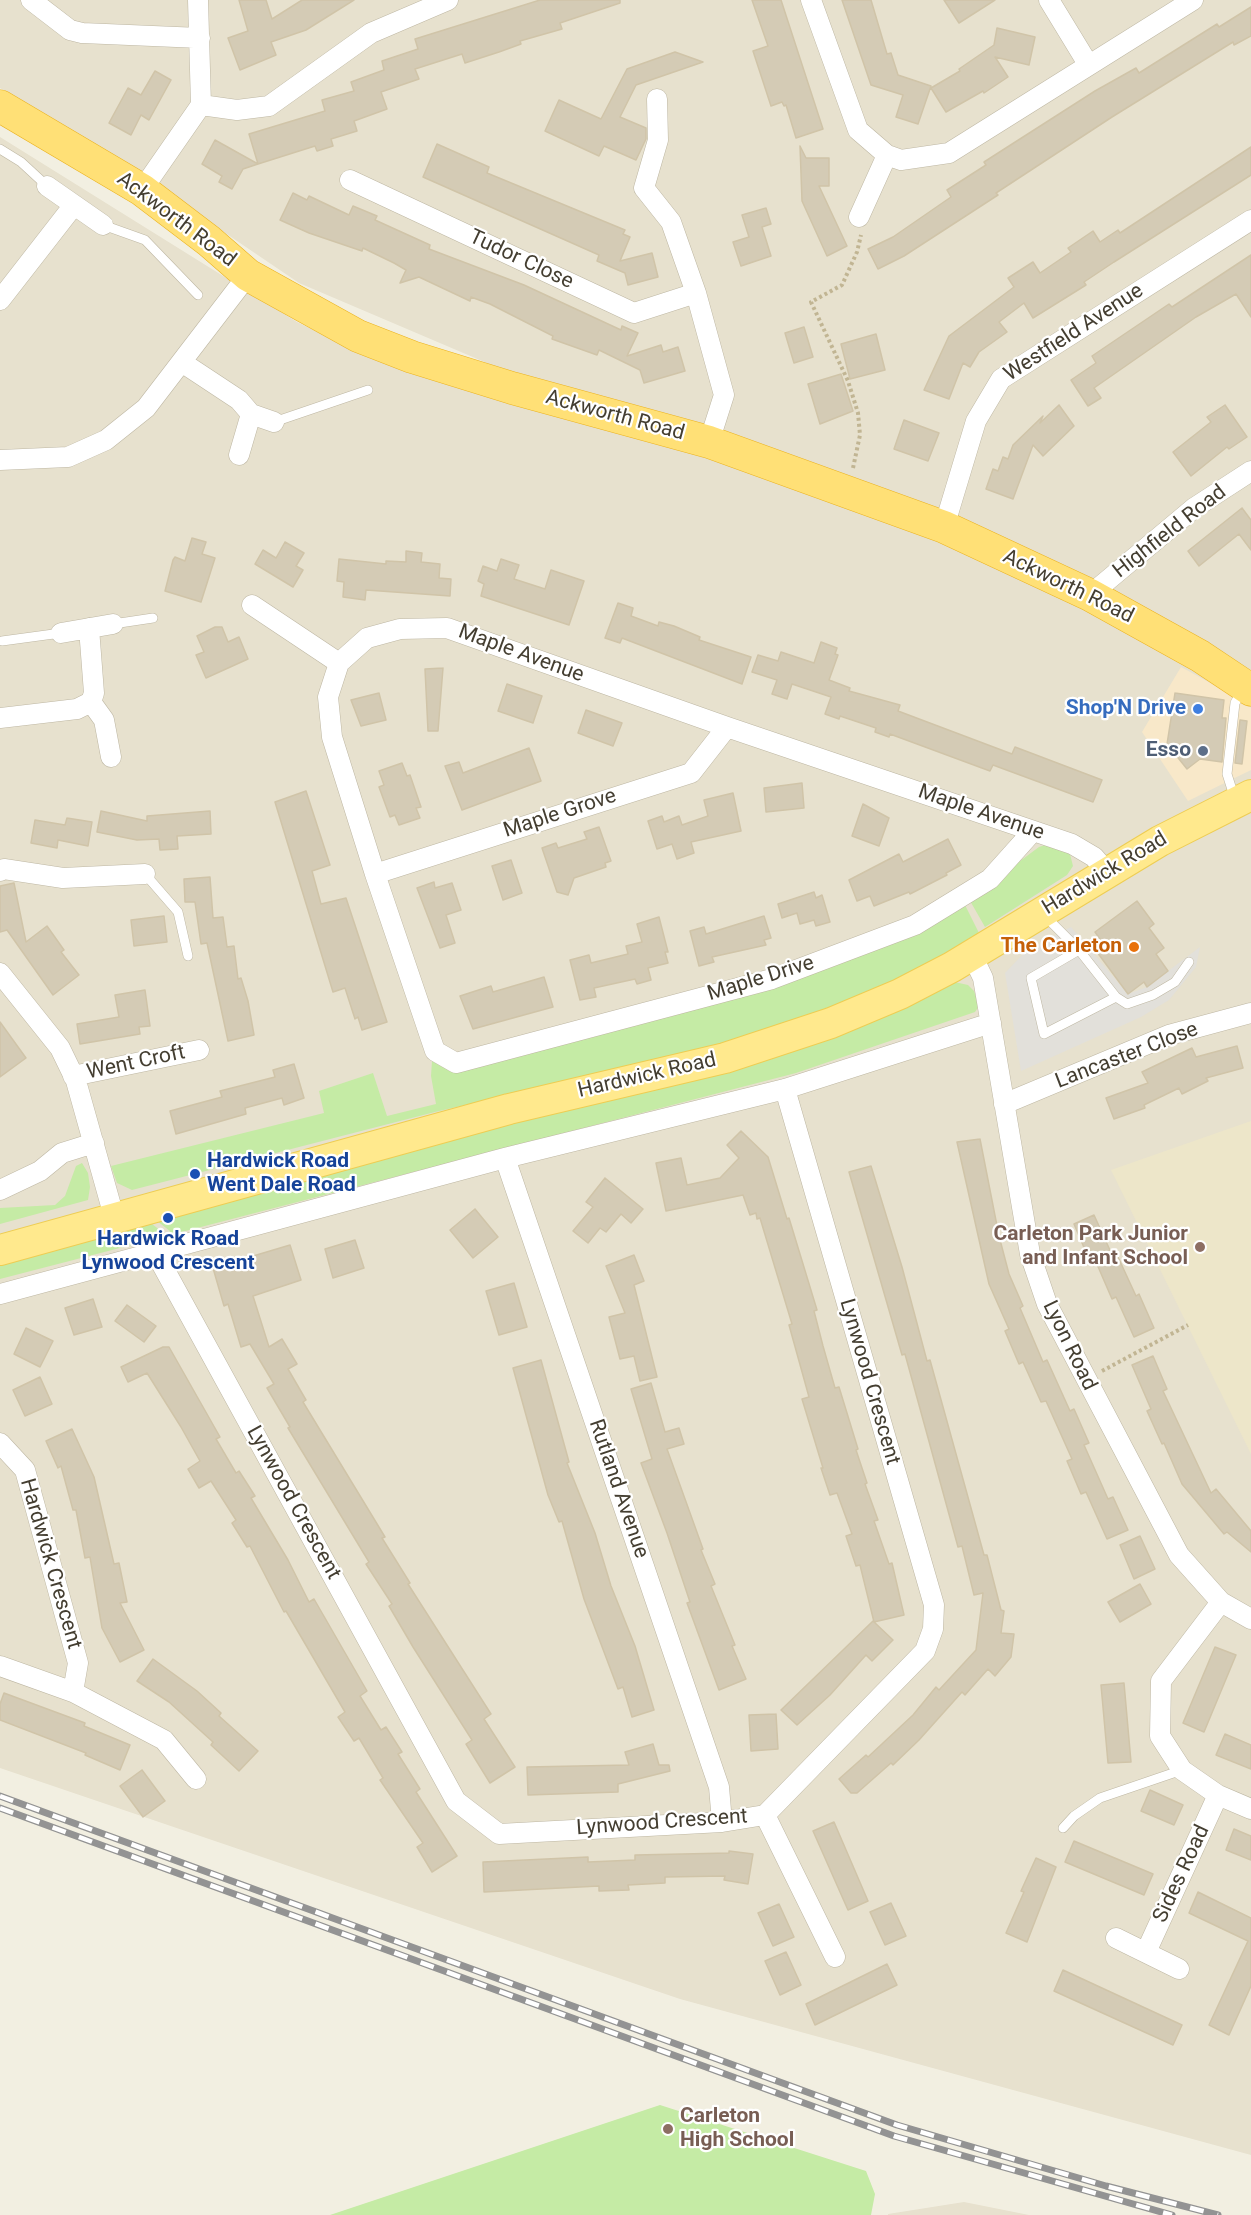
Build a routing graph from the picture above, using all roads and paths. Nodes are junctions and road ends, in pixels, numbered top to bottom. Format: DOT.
graph roads {
  1 [pos="31,0"];
  2 [pos="198,0"];
  3 [pos="448,0"];
  4 [pos="811,0"];
  5 [pos="1049,0"];
  6 [pos="1193,0"];
  7 [pos="200,38"];
  8 [pos="1088,64"];
  9 [pos="657,99"];
  10 [pos="201,105"];
  11 [pos="0,106"];
  12 [pos="0,150"];
  13 [pos="887,154"];
  14 [pos="350,180"];
  15 [pos="47,186"];
  16 [pos="142,190"];
  17 [pos="74,205"];
  18 [pos="859,217"];
  19 [pos="1251,220"];
  20 [pos="103,225"];
  21 [pos="248,275"];
  22 [pos="696,293"];
  23 [pos="198,295"];
  24 [pos="0,300"];
  25 [pos="183,363"];
  26 [pos="368,390"];
  27 [pos="251,414"];
  28 [pos="274,422"];
  29 [pos="709,442"];
  30 [pos="239,455"];
  31 [pos="0,460"];
  32 [pos="1251,471"];
  33 [pos="844,490"];
  34 [pos="944,527"];
  35 [pos="1090,595"];
  36 [pos="252,604"];
  37 [pos="153,618"];
  38 [pos="113,624"];
  39 [pos="89,628"];
  40 [pos="61,633"];
  41 [pos="2,641"];
  42 [pos="339,663"];
  43 [pos="1248,688"];
  44 [pos="91,702"];
  45 [pos="0,718"];
  46 [pos="727,727"];
  47 [pos="111,757"];
  48 [pos="1243,798"];
  49 [pos="1033,831"];
  50 [pos="0,871"];
  51 [pos="1107,872"];
  52 [pos="145,874"];
  53 [pos="375,874"];
  54 [pos="1041,912"];
  55 [pos="1079,950"];
  56 [pos="972,955"];
  57 [pos="188,956"];
  58 [pos="1189,962"];
  59 [pos="2,981"];
  60 [pos="1116,997"];
  61 [pos="1251,1013"];
  62 [pos="991,1023"];
  63 [pos="199,1050"];
  64 [pos="73,1076"];
  65 [pos="785,1089"];
  66 [pos="1004,1104"];
  67 [pos="94,1143"];
  68 [pos="505,1158"];
  69 [pos="0,1190"];
  70 [pos="115,1220"];
  71 [pos="0,1250"];
  72 [pos="155,1252"];
  73 [pos="0,1294"];
  74 [pos="1188,1325"];
  75 [pos="1085,1380"];
  76 [pos="0,1443"];
  77 [pos="1221,1602"];
  78 [pos="1251,1619"];
  79 [pos="0,1666"];
  80 [pos="73,1692"];
  81 [pos="1182,1770"];
  82 [pos="196,1779"];
  83 [pos="1218,1795"];
  84 [pos="1251,1809"];
  85 [pos="765,1815"];
  86 [pos="722,1822"];
  87 [pos="1063,1828"];
  88 [pos="1116,1938"];
  89 [pos="1146,1952"];
  90 [pos="835,1957"];
  91 [pos="1179,1969"];
  1 -- 7 [label="street"];
  2 -- 7 [label="street"];
  3 -- 10 [label="street"];
  4 -- 13 [label="street"];
  5 -- 8 [label="street"];
  6 -- 8 [label="street"];
  7 -- 10 [label="street"];
  8 -- 13 [label="street"];
  9 -- 22 [label="street"];
  10 -- 16 [label="street"];
  11 -- 16 [label="highway, Ackworth Road"];
  12 -- 15 [label="lane"];
  13 -- 18 [label="street"];
  14 -- 22 [label="street, Tudor Close"];
  15 -- 17 [label="street"];
  16 -- 21 [label="highway, Ackworth Road"];
  17 -- 20 [label="street"];
  17 -- 24 [label="street"];
  18 -- 33 [label="path"];
  19 -- 34 [label="street, Westfield Avenue"];
  20 -- 23 [label="lane"];
  21 -- 25 [label="street"];
  21 -- 29 [label="highway, Ackworth Road"];
  22 -- 29 [label="street"];
  25 -- 27 [label="street"];
  25 -- 31 [label="street"];
  26 -- 28 [label="lane"];
  27 -- 28 [label="street"];
  27 -- 30 [label="street"];
  29 -- 33 [label="highway, Ackworth Road"];
  32 -- 35 [label="street, Highfield Road"];
  33 -- 34 [label="highway, Ackworth Road"];
  34 -- 35 [label="highway, Ackworth Road"];
  35 -- 43 [label="highway, Ackworth Road"];
  36 -- 42 [label="street"];
  37 -- 38 [label="lane"];
  38 -- 39 [label="street"];
  39 -- 40 [label="street"];
  39 -- 44 [label="street"];
  40 -- 41 [label="lane"];
  42 -- 46 [label="street, Maple Avenue"];
  42 -- 53 [label="street"];
  43 -- 48 [label="lane"];
  44 -- 45 [label="street"];
  44 -- 47 [label="street"];
  46 -- 49 [label="street, Maple Avenue"];
  46 -- 53 [label="street, Maple Grove"];
  48 -- 51 [label="main road, Hardwick Road"];
  49 -- 51 [label="street, Maple Avenue"];
  49 -- 53 [label="street, Maple Drive"];
  50 -- 52 [label="street"];
  51 -- 54 [label="main road, Hardwick Road"];
  52 -- 57 [label="lane"];
  54 -- 55 [label="lane"];
  54 -- 56 [label="main road, Hardwick Road"];
  55 -- 60 [label="lane"];
  55 -- 60 [label="lane"];
  56 -- 62 [label="street, Lyon Road"];
  56 -- 70 [label="main road, Hardwick Road"];
  58 -- 60 [label="lane"];
  59 -- 64 [label="street"];
  61 -- 66 [label="street, Lancaster Close"];
  62 -- 65 [label="street"];
  62 -- 66 [label="street, Lyon Road"];
  63 -- 64 [label="street, Went Croft"];
  64 -- 67 [label="street"];
  65 -- 68 [label="street"];
  65 -- 85 [label="street, Lynwood Crescent"];
  66 -- 75 [label="street, Lyon Road"];
  67 -- 69 [label="street"];
  67 -- 70 [label="street"];
  68 -- 72 [label="street"];
  68 -- 86 [label="street, Rutland Avenue"];
  70 -- 71 [label="main road, Hardwick Road"];
  72 -- 73 [label="street"];
  72 -- 86 [label="street, Lynwood Crescent"];
  74 -- 75 [label="path"];
  75 -- 77 [label="street, Lyon Road"];
  76 -- 80 [label="street, Hardwick Crescent"];
  77 -- 78 [label="street, Lyon Road"];
  77 -- 81 [label="street"];
  79 -- 80 [label="street"];
  80 -- 82 [label="street"];
  81 -- 83 [label="street"];
  81 -- 87 [label="lane"];
  83 -- 84 [label="street"];
  83 -- 89 [label="street, Sides Road"];
  85 -- 86 [label="street, Lynwood Crescent"];
  85 -- 90 [label="street"];
  88 -- 89 [label="street"];
  89 -- 91 [label="street"];
}
